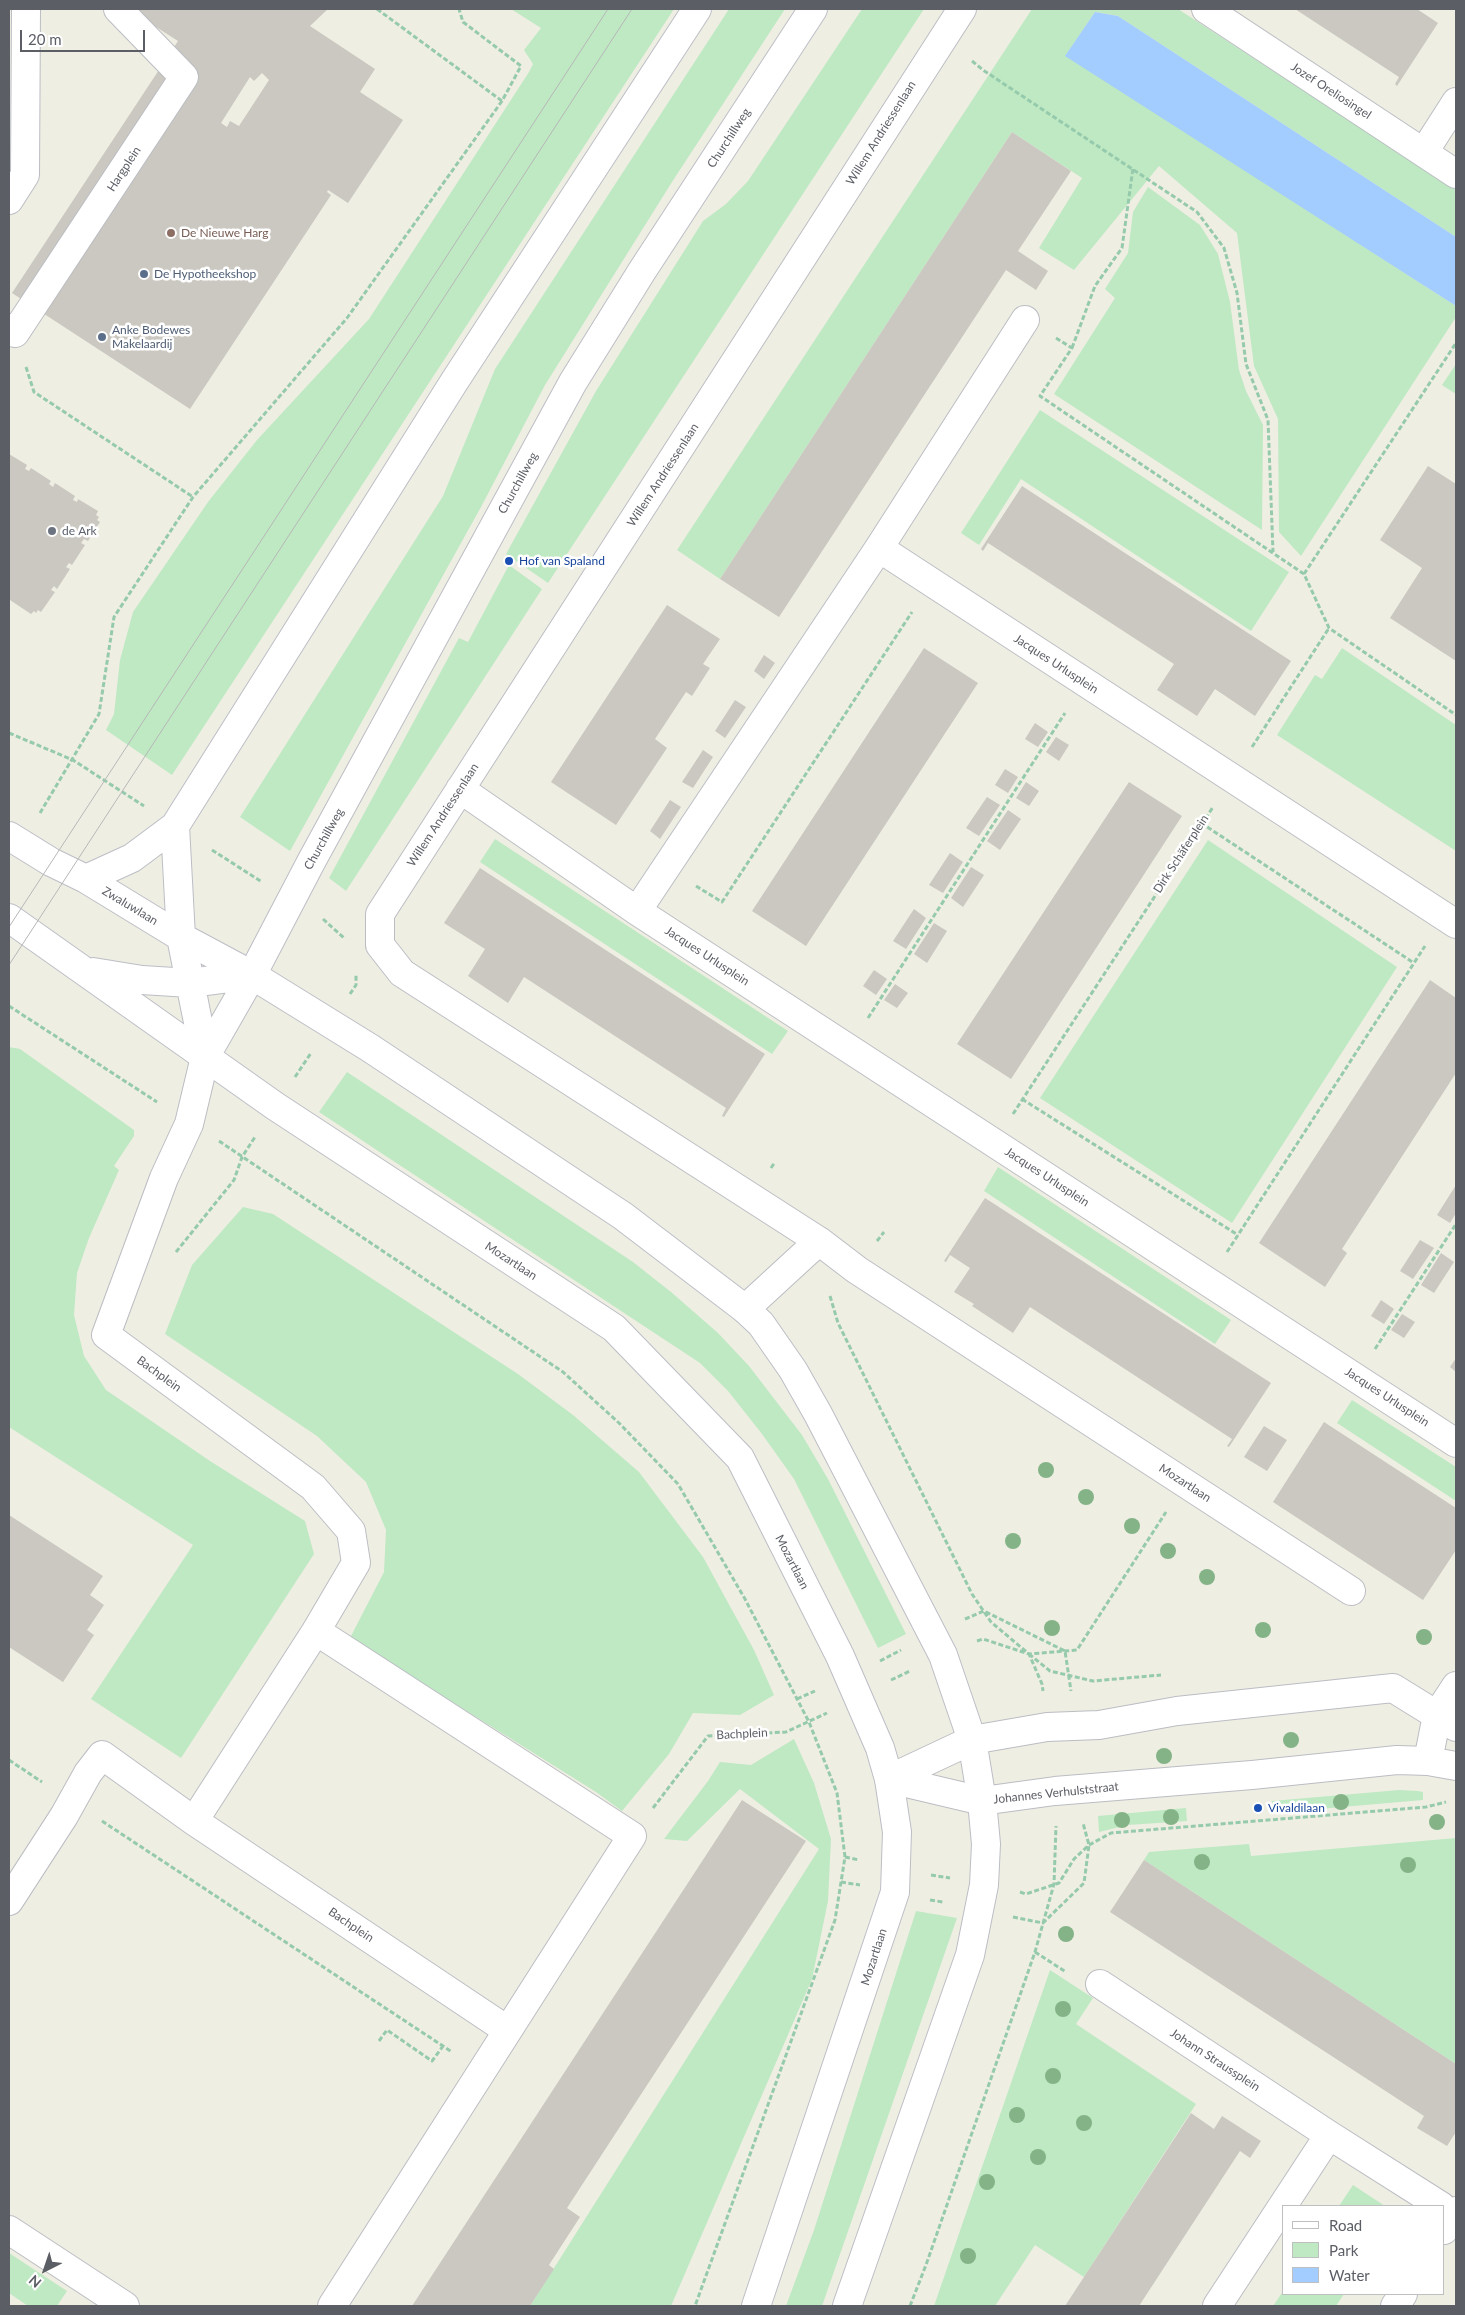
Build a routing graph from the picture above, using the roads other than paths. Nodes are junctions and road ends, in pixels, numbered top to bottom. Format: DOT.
graph roads {
  1 [pos="26,9"];
  2 [pos="118,9"];
  3 [pos="697,9"];
  4 [pos="813,9"];
  5 [pos="962,9"];
  6 [pos="1206,9"];
  7 [pos="1456,102"];
  8 [pos="1424,152"];
  9 [pos="1456,174"];
  10 [pos="9,200"];
  11 [pos="1025,320"];
  12 [pos="12,331"];
  13 [pos="879,548"];
  14 [pos="460,789"];
  15 [pos="175,826"];
  16 [pos="14,840"];
  17 [pos="86,879"];
  18 [pos="637,911"];
  19 [pos="9,918"];
  20 [pos="1450,920"];
  21 [pos="181,937"];
  22 [pos="380,946"];
  23 [pos="85,971"];
  24 [pos="252,975"];
  25 [pos="190,983"];
  26 [pos="205,1057"];
  27 [pos="819,1241"];
  28 [pos="745,1309"];
  29 [pos="1456,1443"];
  30 [pos="1351,1591"];
  31 [pos="316,1631"];
  32 [pos="1456,1686"];
  33 [pos="1447,1721"];
  34 [pos="972,1740"];
  35 [pos="1428,1761"];
  36 [pos="1456,1766"];
  37 [pos="889,1779"];
  38 [pos="982,1801"];
  39 [pos="194,1821"];
  40 [pos="9,1902"];
  41 [pos="1100,1984"];
  42 [pos="507,2030"];
  43 [pos="1329,2135"];
  44 [pos="1283,2205"];
  45 [pos="1434,2205"];
  46 [pos="1282,2207"];
  47 [pos="9,2230"];
  48 [pos="1402,2295"];
  49 [pos="125,2306"];
  50 [pos="332,2306"];
  51 [pos="756,2306"];
  52 [pos="847,2306"];
  53 [pos="1217,2306"];
  54 [pos="1395,2306"];
  1 -- 10 [label="street"];
  2 -- 12 [label="street, Hargplein"];
  3 -- 15 [label="street"];
  4 -- 24 [label="street, Churchillweg"];
  5 -- 14 [label="street, Willem Andriessenlaan"];
  6 -- 8 [label="street, Jozef Oreliosingel"];
  7 -- 8 [label="street"];
  8 -- 9 [label="street, Jozef Oreliosingel"];
  11 -- 13 [label="street"];
  13 -- 18 [label="street"];
  13 -- 20 [label="street, Jacques Urlusplein"];
  14 -- 18 [label="street, Jacques Urlusplein"];
  14 -- 22 [label="street, Willem Andriessenlaan"];
  15 -- 17 [label="street"];
  15 -- 21 [label="street"];
  16 -- 17 [label="street, Zwaluwlaan"];
  17 -- 21 [label="street, Zwaluwlaan"];
  18 -- 29 [label="street, Jacques Urlusplein"];
  19 -- 23 [label="street"];
  21 -- 24 [label="street, Zwaluwlaan"];
  21 -- 25 [label="street"];
  22 -- 27 [label="street, Mozartlaan"];
  23 -- 25 [label="street"];
  23 -- 26 [label="street"];
  24 -- 25 [label="street"];
  24 -- 26 [label="street, Churchillweg"];
  24 -- 28 [label="street"];
  25 -- 26 [label="street"];
  26 -- 31 [label="street, Bachplein"];
  26 -- 37 [label="street, Mozartlaan"];
  27 -- 28 [label="street"];
  27 -- 30 [label="street, Mozartlaan"];
  28 -- 34 [label="street"];
  31 -- 39 [label="street, Bachplein"];
  31 -- 42 [label="street"];
  32 -- 33 [label="street"];
  33 -- 34 [label="street"];
  33 -- 35 [label="street"];
  34 -- 37 [label="street"];
  34 -- 38 [label="street"];
  35 -- 36 [label="street, Johannes Verhulststraat"];
  35 -- 38 [label="street, Johannes Verhulststraat"];
  37 -- 38 [label="street, Johannes Verhulststraat"];
  37 -- 51 [label="street, Mozartlaan"];
  38 -- 52 [label="street"];
  39 -- 40 [label="street, Bachplein"];
  39 -- 42 [label="street, Bachplein"];
  41 -- 43 [label="street, Johann Straussplein"];
  42 -- 50 [label="street"];
  43 -- 44 [label="street"];
  43 -- 45 [label="street, Johann Straussplein"];
  46 -- 53 [label="street"];
  47 -- 49 [label="street"];
  48 -- 54 [label="street"];
}
